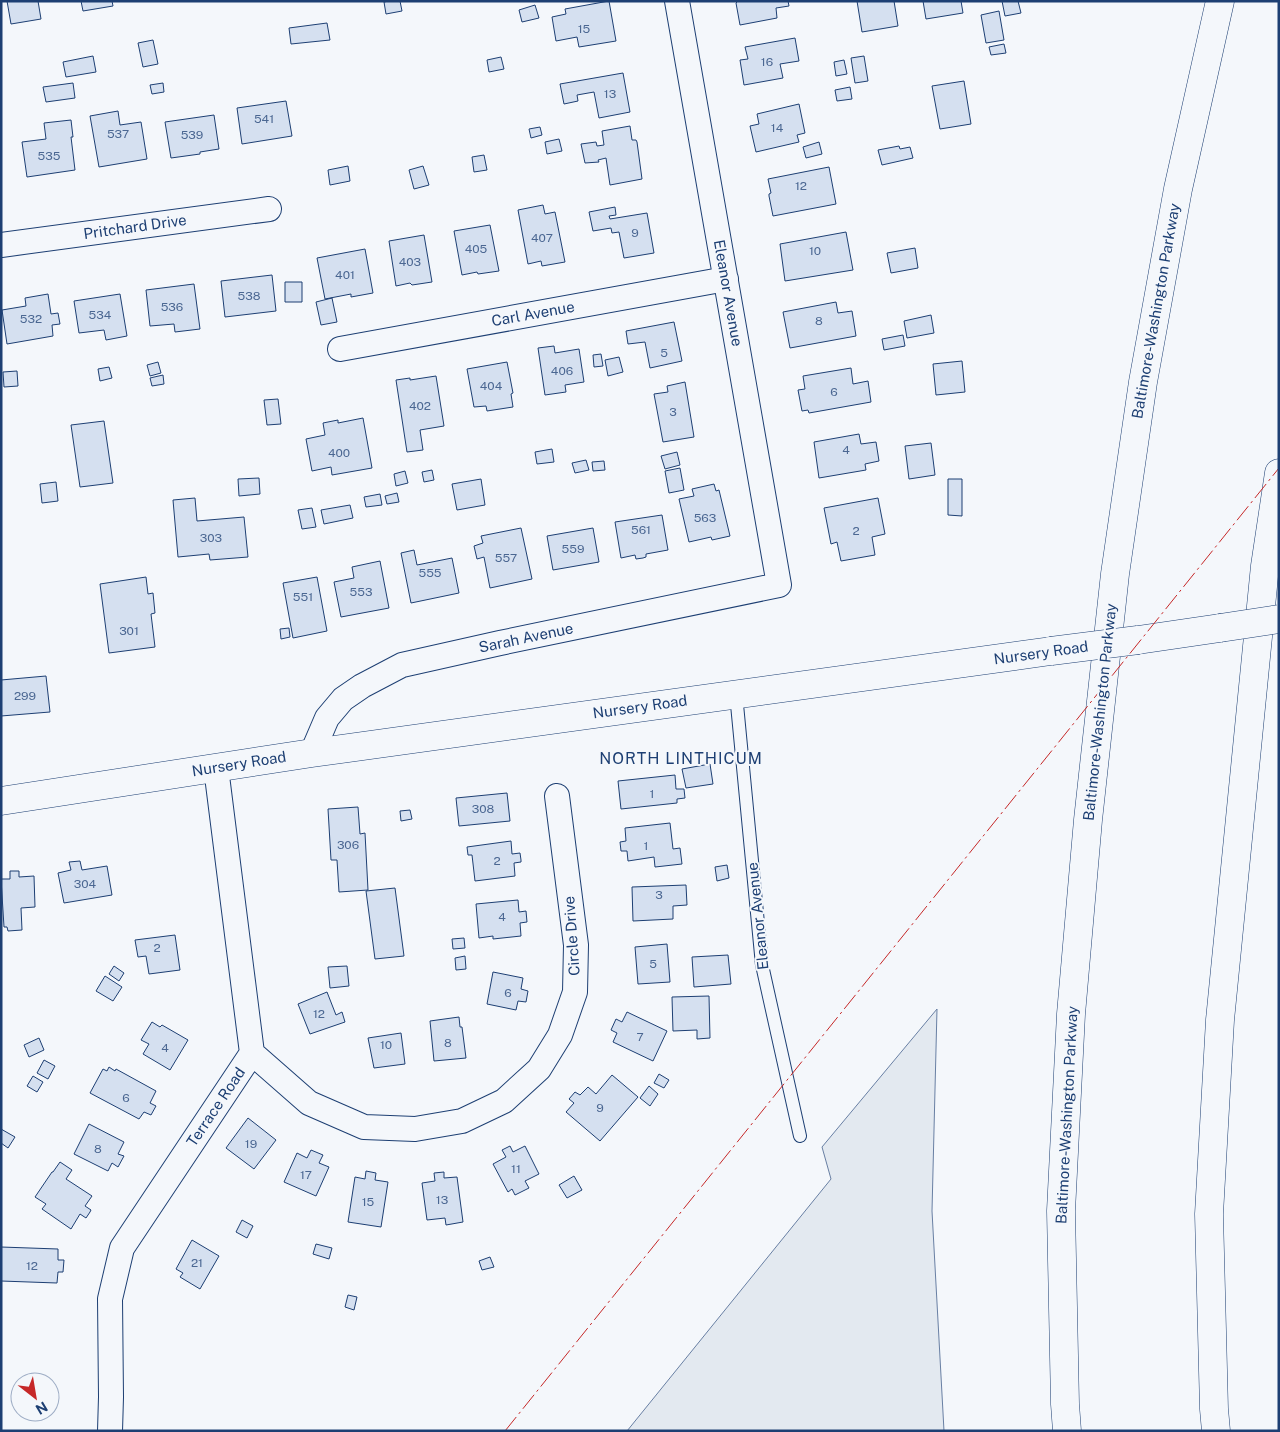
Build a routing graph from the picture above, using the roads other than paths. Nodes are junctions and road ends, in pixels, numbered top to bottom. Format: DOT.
graph roads {
  1 [pos="677,1"];
  2 [pos="1220,1"];
  3 [pos="269,209"];
  4 [pos="1,245"];
  5 [pos="726,279"];
  6 [pos="340,350"];
  7 [pos="1279,474"];
  8 [pos="779,586"];
  9 [pos="1279,619"];
  10 [pos="736,694"];
  11 [pos="312,753"];
  12 [pos="216,768"];
  13 [pos="557,796"];
  14 [pos="1,801"];
  15 [pos="252,1053"];
  16 [pos="800,1136"];
  17 [pos="110,1431"];
  18 [pos="1067,1431"];
  19 [pos="1216,1431"];
  1 -- 5 [label="street, Eleanor Avenue"];
  2 -- 18 [label="main road, Baltimore-Washington Parkway"];
  3 -- 4 [label="street, Pritchard Drive"];
  5 -- 6 [label="street, Carl Avenue"];
  5 -- 8 [label="street, Eleanor Avenue"];
  7 -- 19 [label="main road"];
  8 -- 11 [label="street, Sarah Avenue"];
  9 -- 10 [label="main road, Nursery Road, bridge"];
  10 -- 11 [label="main road, Nursery Road"];
  10 -- 16 [label="lane, Eleanor Avenue"];
  11 -- 12 [label="main road, Nursery Road"];
  12 -- 14 [label="main road, Nursery Road"];
  12 -- 15 [label="street, Terrace Road"];
  13 -- 15 [label="street, Circle Drive"];
  15 -- 17 [label="street, Terrace Road"];
}
